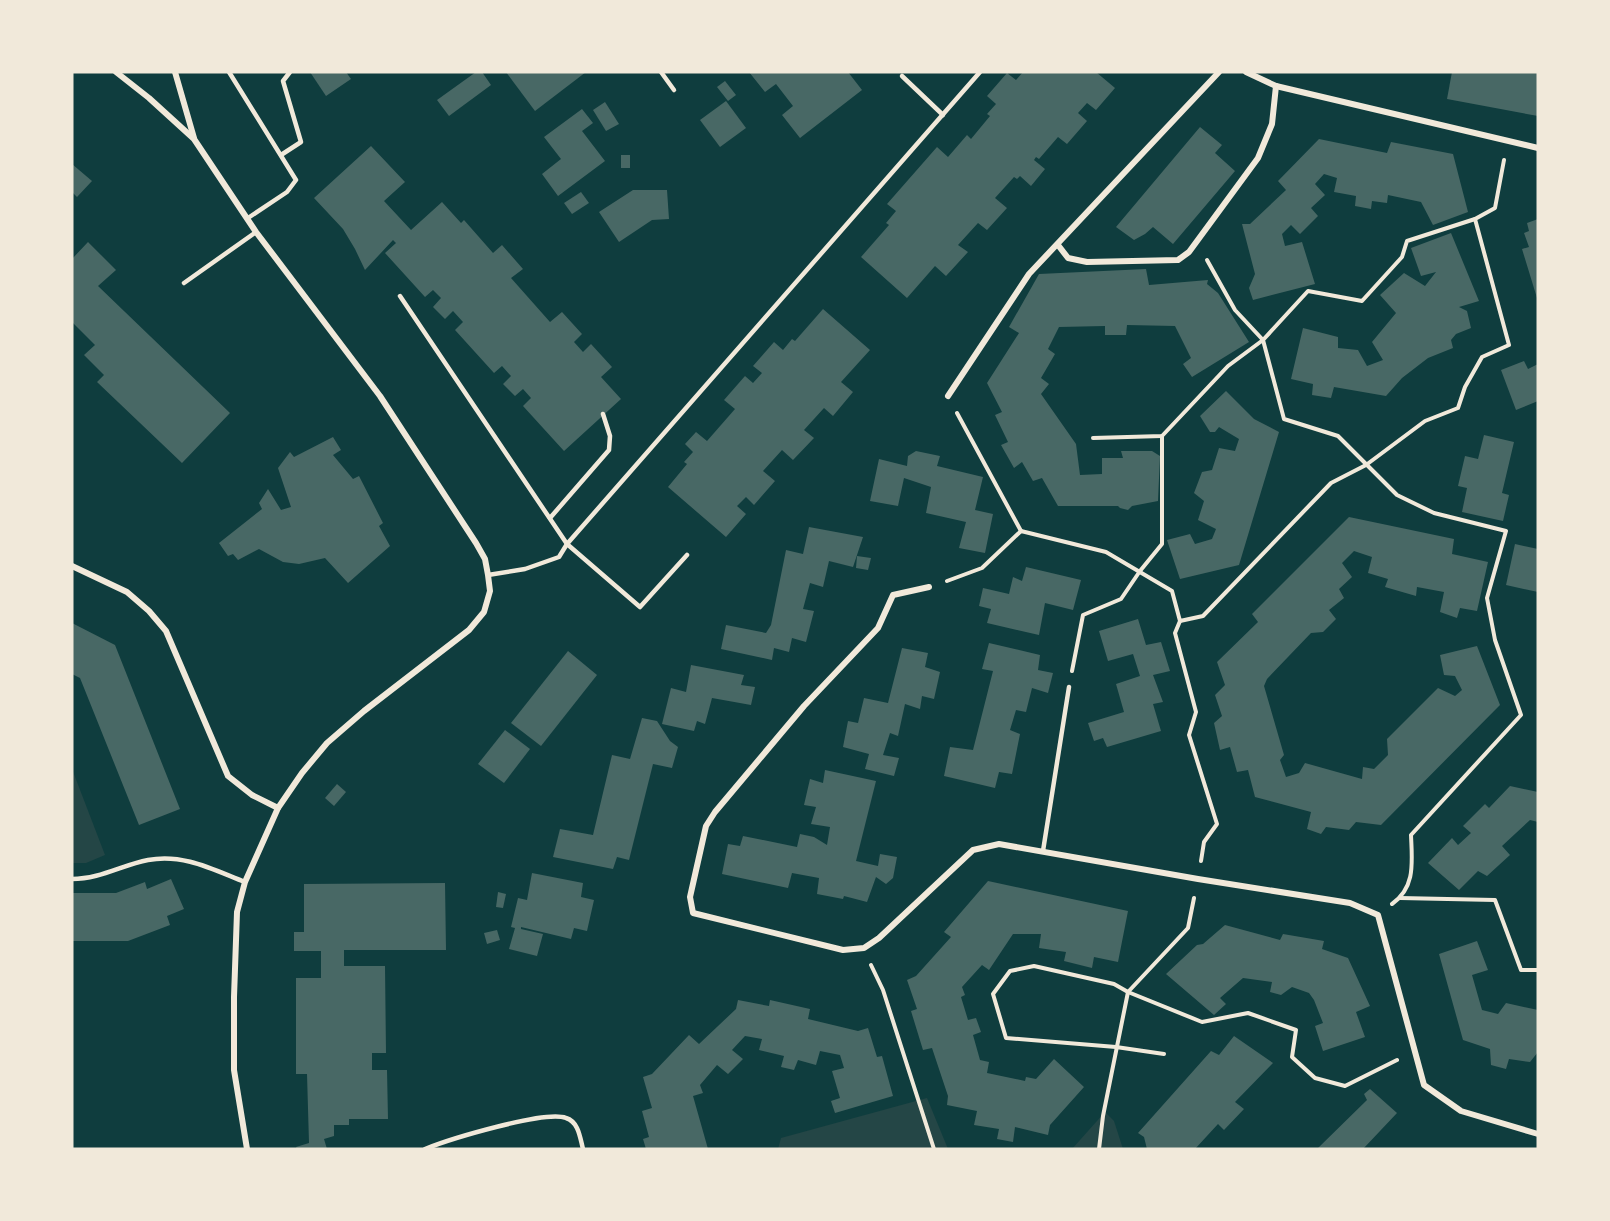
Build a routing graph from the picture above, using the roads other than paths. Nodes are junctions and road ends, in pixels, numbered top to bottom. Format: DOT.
graph roads {
  1 [pos="116,72"];
  2 [pos="176,72"];
  3 [pos="229,72"];
  4 [pos="290,72"];
  5 [pos="661,72"];
  6 [pos="980,72"];
  7 [pos="1219,72"];
  8 [pos="1246,72"];
  9 [pos="902,76"];
  10 [pos="1276,86"];
  11 [pos="674,90"];
  12 [pos="942,115"];
  13 [pos="194,139"];
  14 [pos="1538,148"];
  15 [pos="281,155"];
  16 [pos="248,218"];
  17 [pos="256,232"];
  18 [pos="1058,244"];
  19 [pos="184,283"];
  20 [pos="400,296"];
  21 [pos="948,396"];
  22 [pos="603,414"];
  23 [pos="550,518"];
  24 [pos="567,544"];
  25 [pos="687,555"];
  26 [pos="72,566"];
  27 [pos="488,575"];
  28 [pos="929,587"];
  29 [pos="1069,687"];
  30 [pos="278,808"];
  31 [pos="1043,851"];
  32 [pos="72,879"];
  33 [pos="245,882"];
  34 [pos="1538,1134"];
  35 [pos="247,1149"];
  36 [pos="426,1149"];
  37 [pos="583,1149"];
  1 -- 13 [label="street"];
  2 -- 13 [label="street"];
  3 -- 15 [label="lane"];
  4 -- 15 [label="lane"];
  5 -- 11 [label="lane"];
  6 -- 12 [label="lane"];
  7 -- 18 [label="street"];
  8 -- 10 [label="street"];
  9 -- 12 [label="lane"];
  10 -- 14 [label="street"];
  10 -- 18 [label="street"];
  12 -- 24 [label="lane"];
  13 -- 16 [label="street"];
  15 -- 16 [label="lane"];
  16 -- 17 [label="street"];
  17 -- 19 [label="lane"];
  17 -- 27 [label="street"];
  18 -- 21 [label="street"];
  20 -- 23 [label="lane"];
  22 -- 23 [label="lane"];
  23 -- 24 [label="lane"];
  24 -- 25 [label="lane"];
  24 -- 27 [label="lane"];
  26 -- 30 [label="street"];
  27 -- 30 [label="street"];
  28 -- 31 [label="street"];
  29 -- 31 [label="lane"];
  30 -- 33 [label="street"];
  31 -- 34 [label="street"];
  32 -- 33 [label="lane"];
  33 -- 35 [label="street"];
  36 -- 37 [label="lane"];
}
